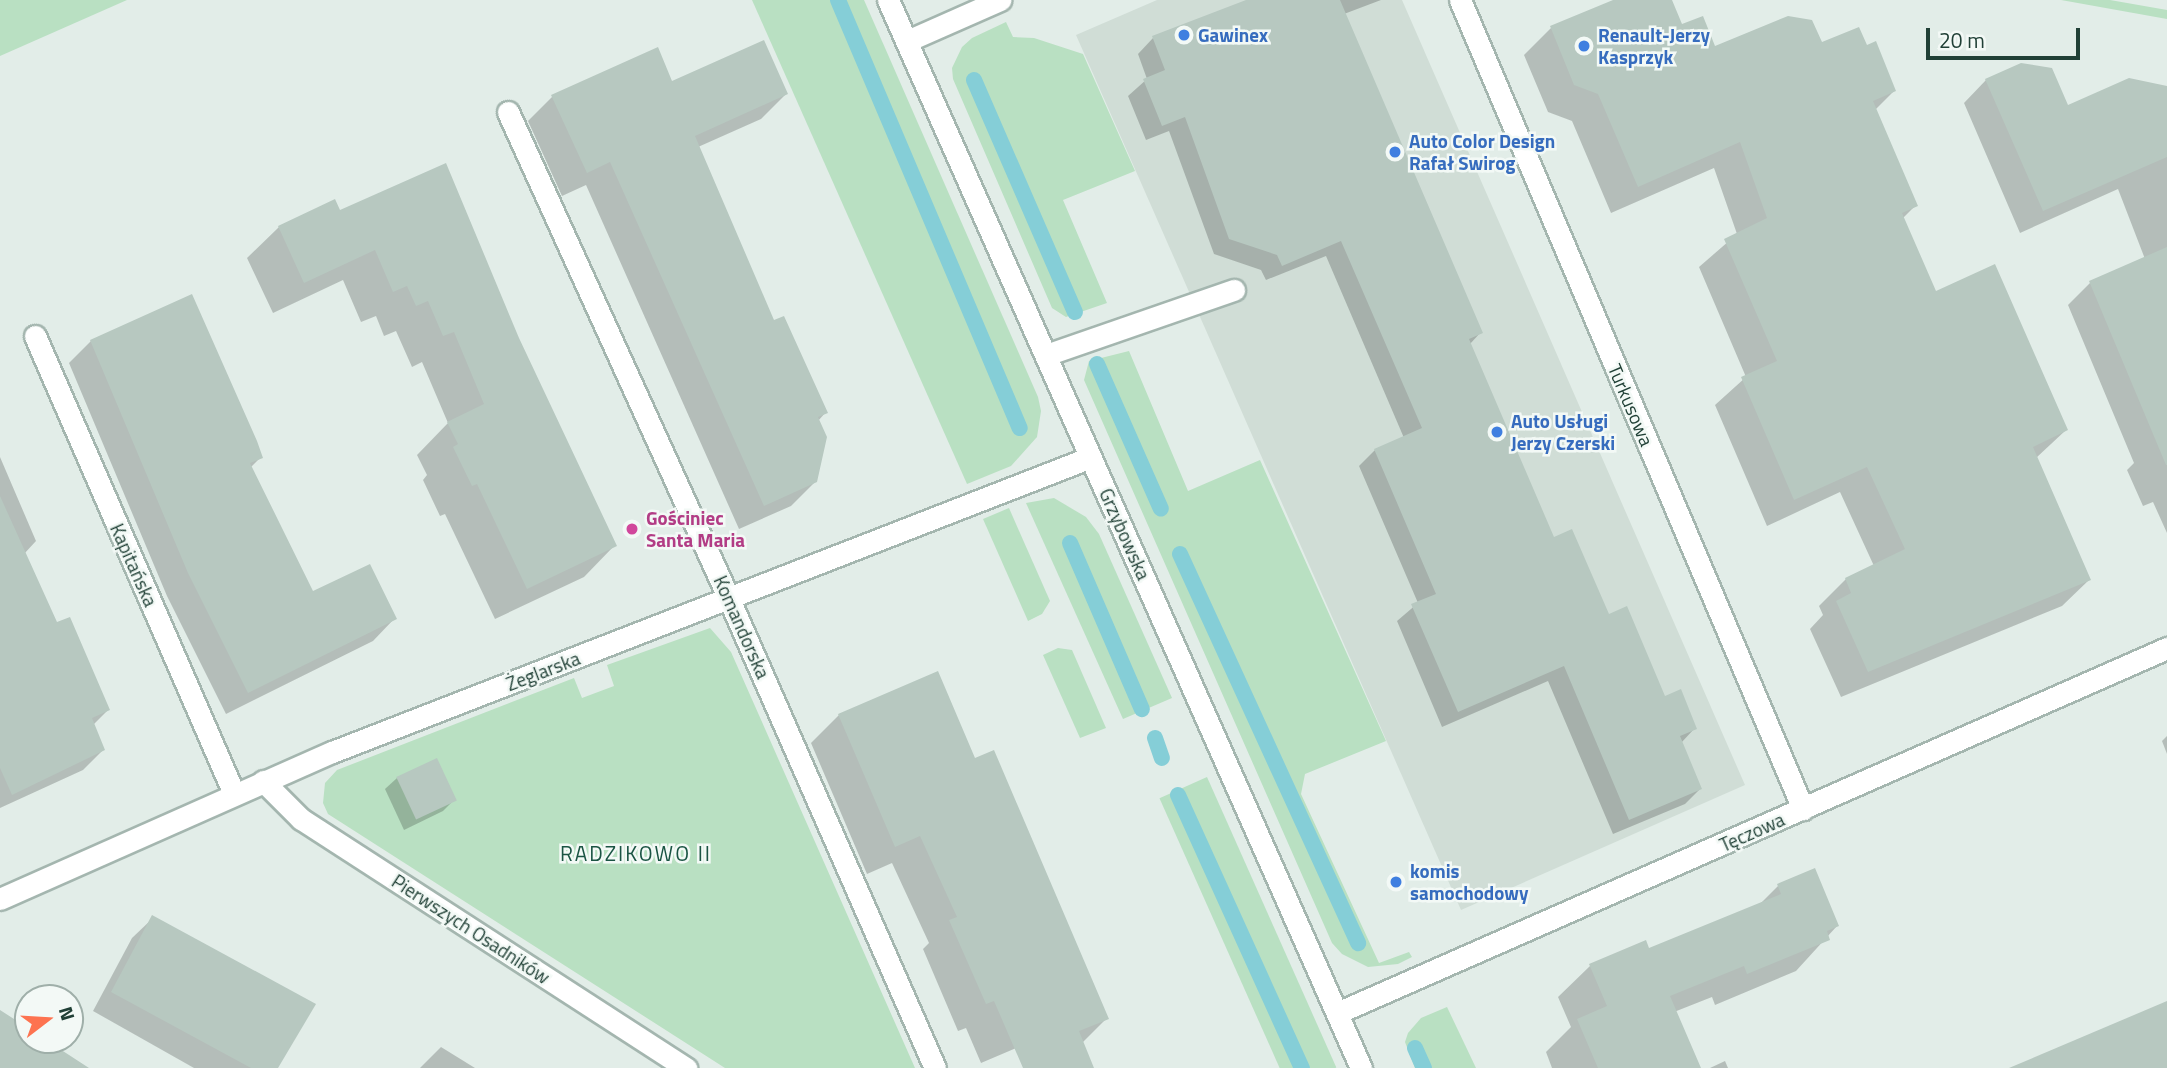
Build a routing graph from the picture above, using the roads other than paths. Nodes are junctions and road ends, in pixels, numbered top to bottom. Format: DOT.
graph roads {
  1 [pos="888,0"];
  2 [pos="1000,0"];
  3 [pos="1460,0"];
  4 [pos="907,41"];
  5 [pos="508,112"];
  6 [pos="1234,290"];
  7 [pos="34,336"];
  8 [pos="1045,355"];
  9 [pos="1091,457"];
  10 [pos="729,599"];
  11 [pos="2167,648"];
  12 [pos="263,781"];
  13 [pos="234,794"];
  14 [pos="1803,809"];
  15 [pos="0,899"];
  16 [pos="1336,1013"];
  17 [pos="686,1068"];
  18 [pos="935,1068"];
  19 [pos="1361,1068"];
  1 -- 4 [label="street, Grzybowska"];
  2 -- 4 [label="street"];
  3 -- 14 [label="street, Turkusowa"];
  4 -- 8 [label="street, Grzybowska"];
  5 -- 10 [label="street, Komandorska"];
  6 -- 8 [label="street"];
  7 -- 13 [label="street, Kapitańska"];
  8 -- 9 [label="street, Grzybowska"];
  9 -- 10 [label="street, Żeglarska"];
  9 -- 16 [label="street, Grzybowska"];
  10 -- 12 [label="street, Żeglarska"];
  10 -- 18 [label="street, Komandorska"];
  11 -- 14 [label="street, Tęczowa"];
  12 -- 13 [label="street, Żeglarska"];
  12 -- 17 [label="street, Pierwszych Osadników"];
  13 -- 15 [label="street, Żeglarska"];
  14 -- 16 [label="street, Tęczowa"];
  16 -- 19 [label="street, Grzybowska"];
}
